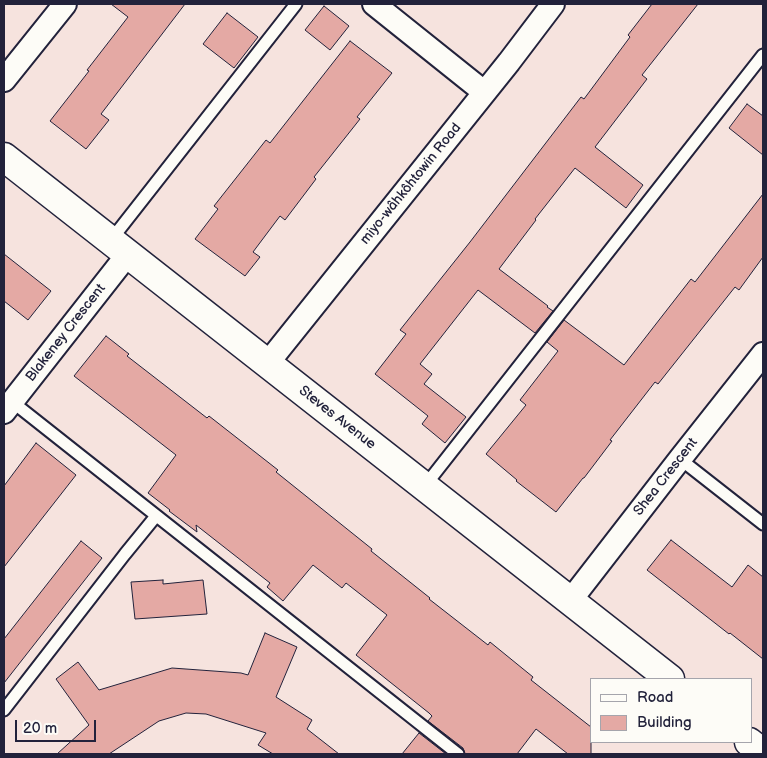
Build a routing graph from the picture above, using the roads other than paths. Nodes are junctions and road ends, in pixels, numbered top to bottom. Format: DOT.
graph roads {
  1 [pos="65,4"];
  2 [pos="296,4"];
  3 [pos="374,4"];
  4 [pos="553,4"];
  5 [pos="763,54"];
  6 [pos="4,80"];
  7 [pos="484,92"];
  8 [pos="4,157"];
  9 [pos="119,247"];
  10 [pos="763,354"];
  11 [pos="267,364"];
  12 [pos="7,403"];
  13 [pos="680,459"];
  14 [pos="424,487"];
  15 [pos="156,516"];
  16 [pos="763,524"];
  17 [pos="570,601"];
  18 [pos="669,678"];
  19 [pos="4,710"];
  20 [pos="750,743"];
  21 [pos="763,753"];
  22 [pos="458,754"];
  1 -- 6 [label="street"];
  2 -- 9 [label="lane"];
  3 -- 7 [label="street"];
  4 -- 7 [label="street, miyo-wâhkôhtowin Road"];
  5 -- 14 [label="lane"];
  7 -- 11 [label="street, miyo-wâhkôhtowin Road"];
  8 -- 9 [label="street, Steves Avenue"];
  9 -- 11 [label="street, Steves Avenue"];
  9 -- 12 [label="street, Blakeney Crescent"];
  10 -- 13 [label="street, Shea Crescent"];
  11 -- 14 [label="street, Steves Avenue"];
  12 -- 15 [label="lane"];
  13 -- 16 [label="lane"];
  13 -- 17 [label="street, Shea Crescent"];
  14 -- 17 [label="street, Steves Avenue"];
  15 -- 19 [label="lane"];
  15 -- 22 [label="lane"];
  17 -- 18 [label="street, Steves Avenue"];
  20 -- 21 [label="street"];
}
